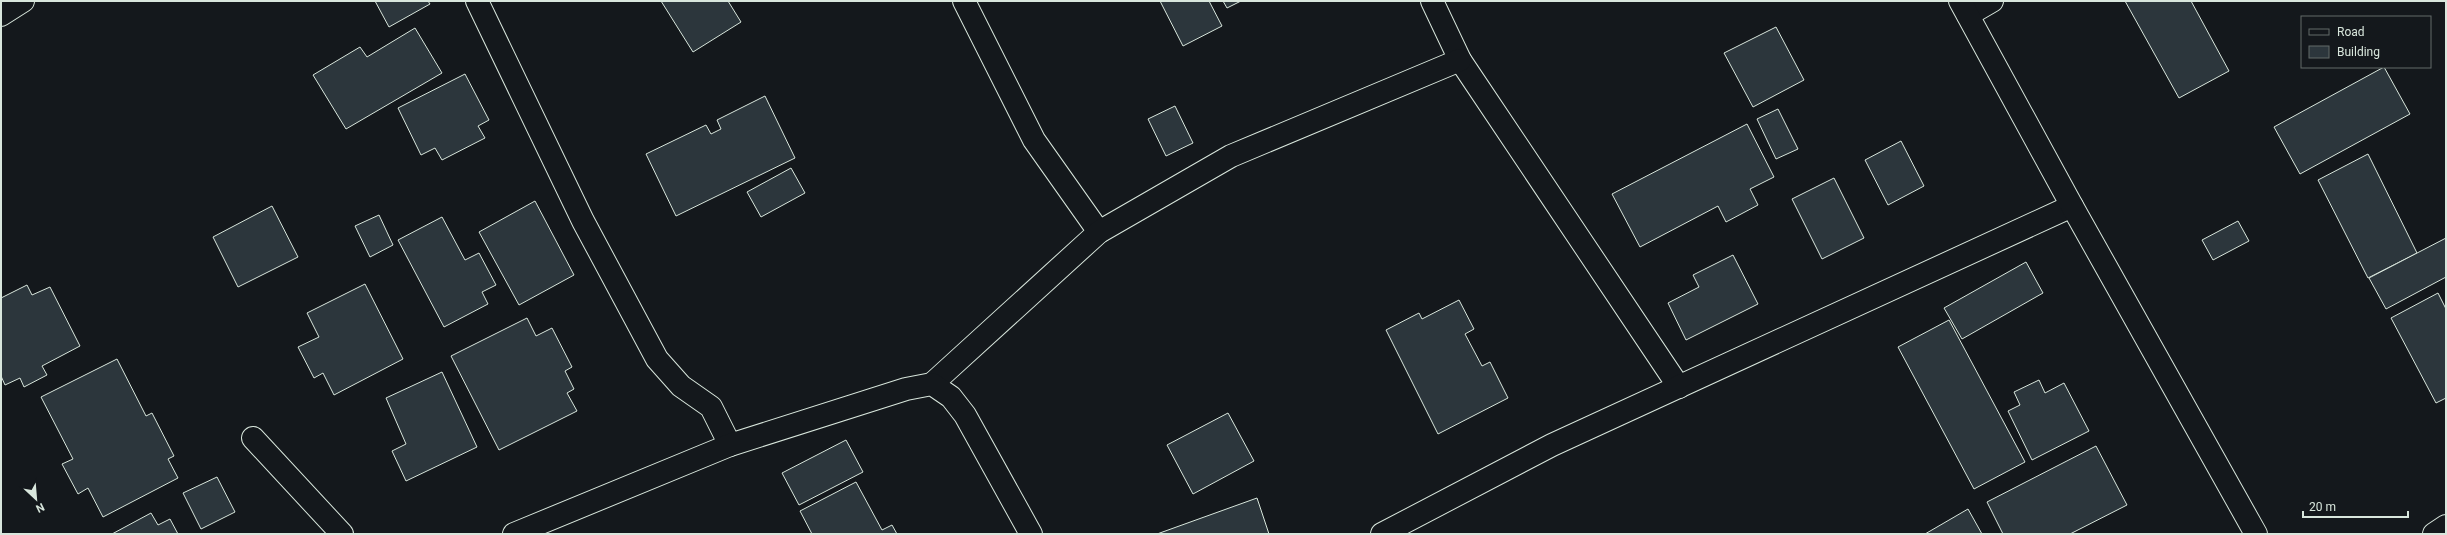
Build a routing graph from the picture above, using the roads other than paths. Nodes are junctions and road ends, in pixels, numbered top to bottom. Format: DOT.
graph roads {
  1 [pos="23,1"];
  2 [pos="477,1"];
  3 [pos="964,1"];
  4 [pos="1432,1"];
  5 [pos="1992,1"];
  6 [pos="1964,8"];
  7 [pos="1,15"];
  8 [pos="1460,60"];
  9 [pos="2072,206"];
  10 [pos="1099,232"];
  11 [pos="932,384"];
  12 [pos="1680,387"];
  13 [pos="253,438"];
  14 [pos="730,445"];
  15 [pos="2446,526"];
  16 [pos="342,534"];
  17 [pos="514,534"];
  18 [pos="1031,534"];
  19 [pos="1382,534"];
  20 [pos="2256,534"];
  21 [pos="2434,534"];
  1 -- 7 [label="street"];
  2 -- 14 [label="street"];
  3 -- 10 [label="street"];
  4 -- 8 [label="street"];
  5 -- 6 [label="street"];
  6 -- 9 [label="street"];
  8 -- 10 [label="street"];
  8 -- 12 [label="street"];
  9 -- 12 [label="street"];
  9 -- 20 [label="street"];
  10 -- 11 [label="street"];
  11 -- 14 [label="street"];
  11 -- 18 [label="street"];
  12 -- 19 [label="street"];
  13 -- 16 [label="street"];
  14 -- 17 [label="street"];
  15 -- 21 [label="street"];
}
